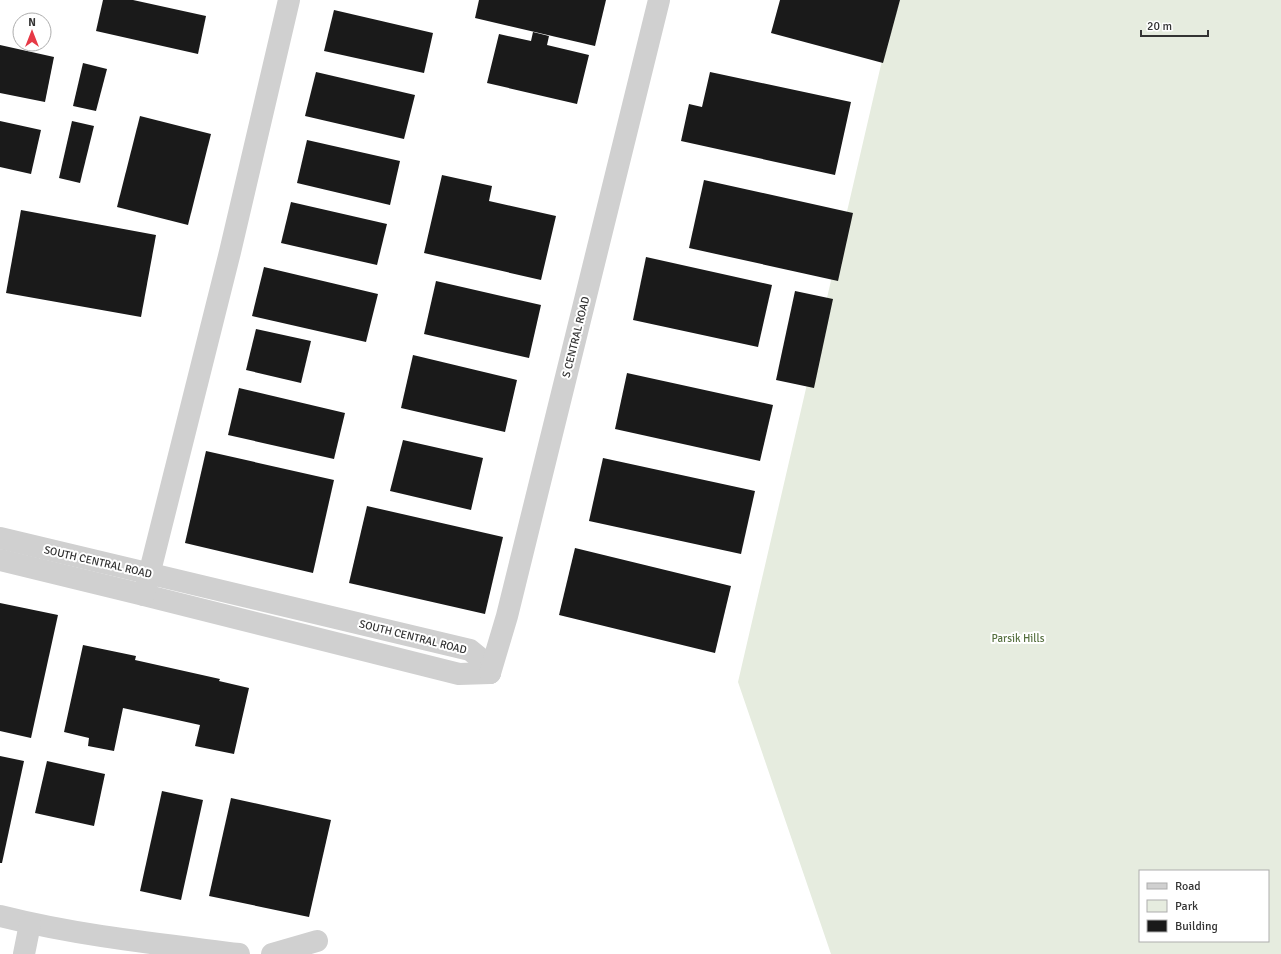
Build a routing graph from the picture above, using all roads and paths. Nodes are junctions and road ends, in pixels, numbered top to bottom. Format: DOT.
graph roads {
  1 [pos="289,0"];
  2 [pos="659,0"];
  3 [pos="0,538"];
  4 [pos="0,560"];
  5 [pos="149,574"];
  6 [pos="144,595"];
  7 [pos="280,604"];
  8 [pos="275,628"];
  9 [pos="490,673"];
  10 [pos="0,916"];
  11 [pos="30,924"];
  12 [pos="317,941"];
  13 [pos="24,954"];
  14 [pos="239,954"];
  15 [pos="272,954"];
  1 -- 5 [label="street"];
  2 -- 9 [label="street, S CENTRAL ROAD"];
  3 -- 5 [label="street, SOUTH CENTRAL ROAD"];
  4 -- 6 [label="street, SOUTH CENTRAL ROAD"];
  5 -- 6 [label="street"];
  5 -- 7 [label="street, SOUTH CENTRAL ROAD"];
  6 -- 8 [label="street, SOUTH CENTRAL ROAD"];
  7 -- 8 [label="street"];
  7 -- 9 [label="street, SOUTH CENTRAL ROAD"];
  8 -- 9 [label="street, SOUTH CENTRAL ROAD"];
  10 -- 11 [label="street"];
  11 -- 13 [label="street"];
  11 -- 14 [label="street"];
  12 -- 15 [label="street"];
}
